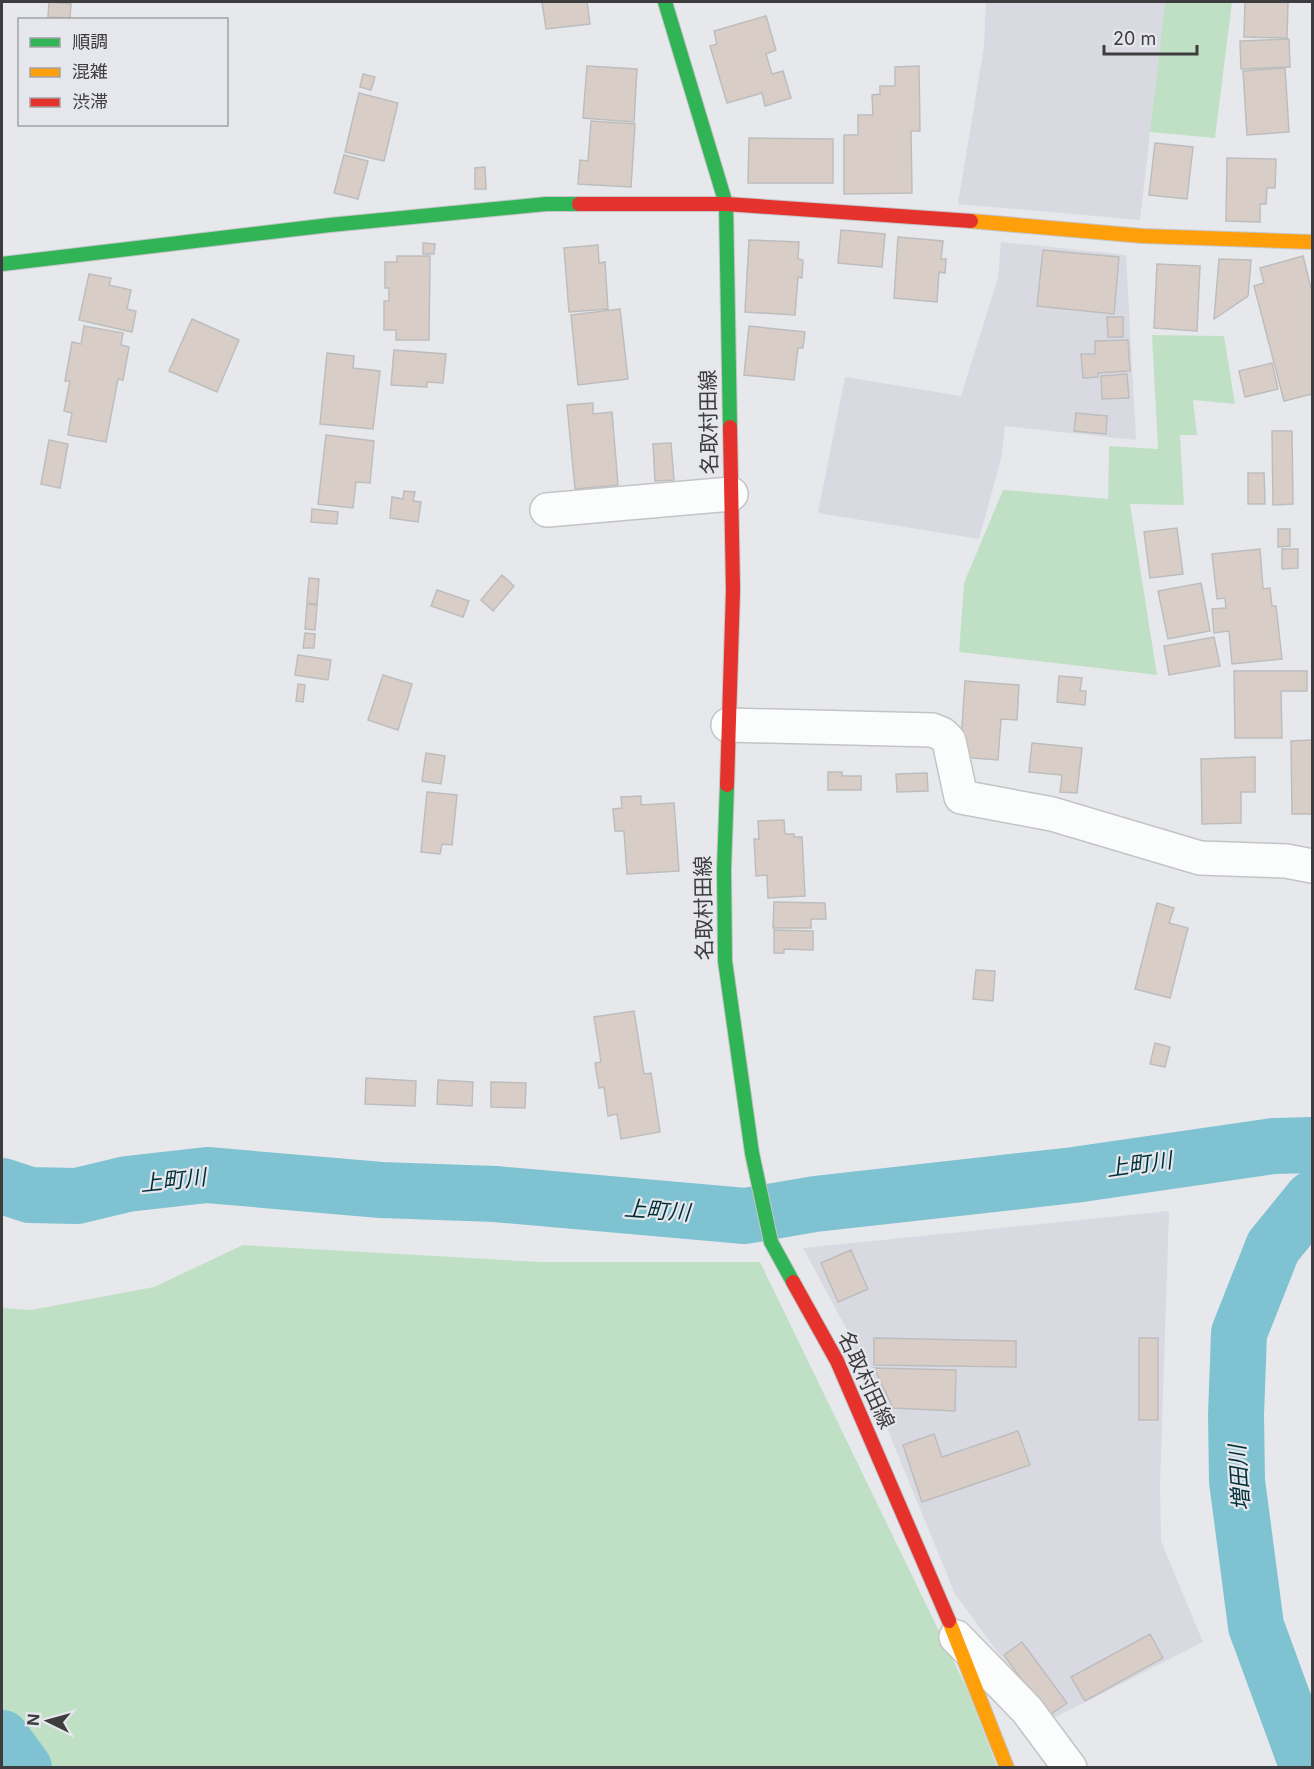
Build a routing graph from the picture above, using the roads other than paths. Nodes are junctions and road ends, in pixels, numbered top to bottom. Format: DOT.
graph roads {
  1 [pos="666,2"];
  2 [pos="726,204"];
  3 [pos="1312,242"];
  4 [pos="2,264"];
  5 [pos="731,494"];
  6 [pos="547,510"];
  7 [pos="728,725"];
  8 [pos="1312,866"];
  9 [pos="956,1637"];
  10 [pos="1007,1767"];
  11 [pos="1070,1767"];
  1 -- 2 [label="main road, 名取村田線"];
  2 -- 3 [label="main road"];
  2 -- 4 [label="main road"];
  2 -- 5 [label="main road, 名取村田線"];
  5 -- 6 [label="street"];
  5 -- 7 [label="main road, 名取村田線"];
  7 -- 8 [label="street"];
  7 -- 9 [label="main road, 名取村田線"];
  9 -- 10 [label="main road, 名取村田線"];
  9 -- 11 [label="street"];
}
